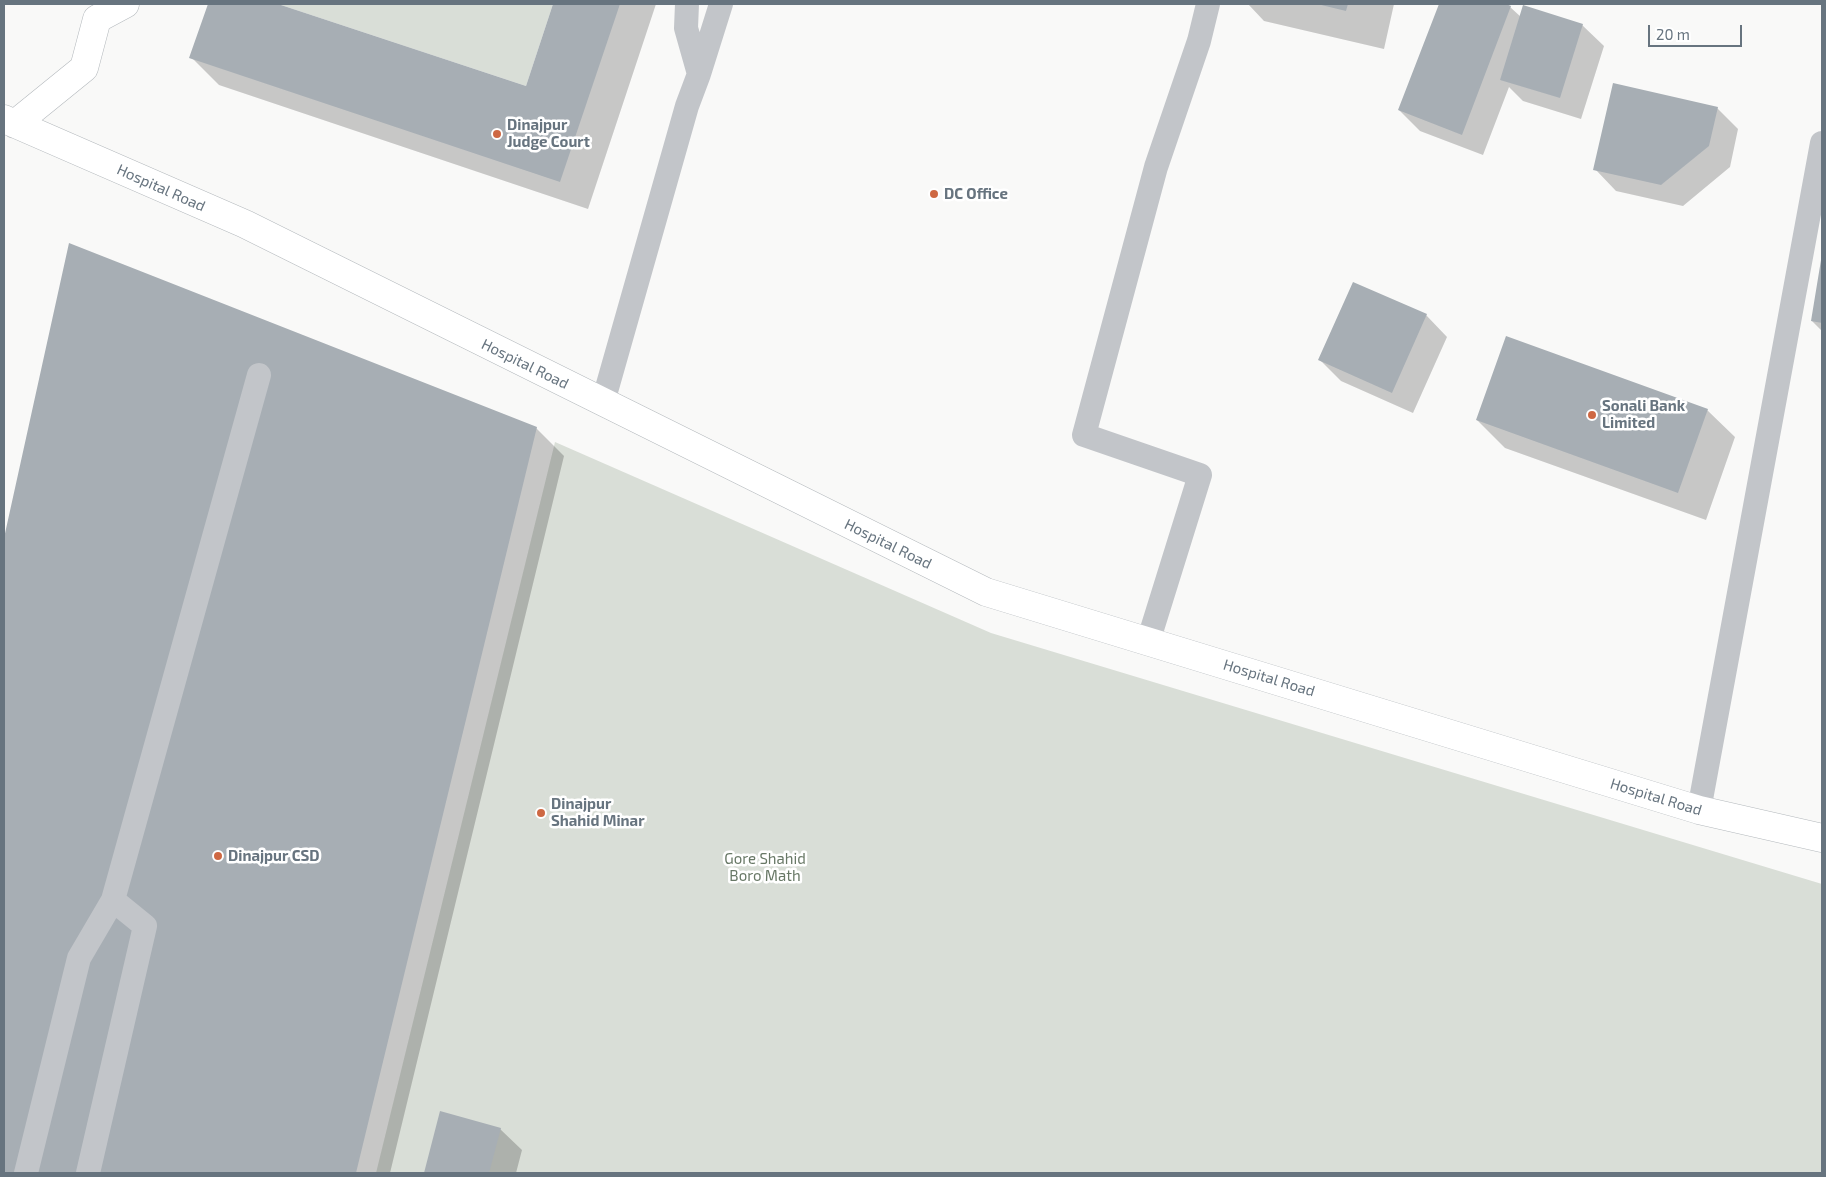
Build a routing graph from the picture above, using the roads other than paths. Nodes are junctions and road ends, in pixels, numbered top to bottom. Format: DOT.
graph roads {
  1 [pos="125,4"];
  2 [pos="686,4"];
  3 [pos="721,4"];
  4 [pos="1208,4"];
  5 [pos="699,74"];
  6 [pos="10,122"];
  7 [pos="1822,143"];
  8 [pos="259,375"];
  9 [pos="603,402"];
  10 [pos="1148,642"];
  11 [pos="1699,810"];
  12 [pos="1822,838"];
  13 [pos="114,900"];
  14 [pos="26,1173"];
  15 [pos="88,1173"];
  1 -- 6 [label="main road"];
  2 -- 5 [label="street"];
  3 -- 5 [label="street"];
  4 -- 10 [label="street"];
  5 -- 9 [label="street"];
  6 -- 9 [label="main road, Hospital Road"];
  7 -- 11 [label="street"];
  8 -- 13 [label="street"];
  9 -- 10 [label="main road, Hospital Road"];
  10 -- 11 [label="main road, Hospital Road"];
  11 -- 12 [label="main road, Hospital Road"];
  13 -- 14 [label="street"];
  13 -- 15 [label="street"];
}
